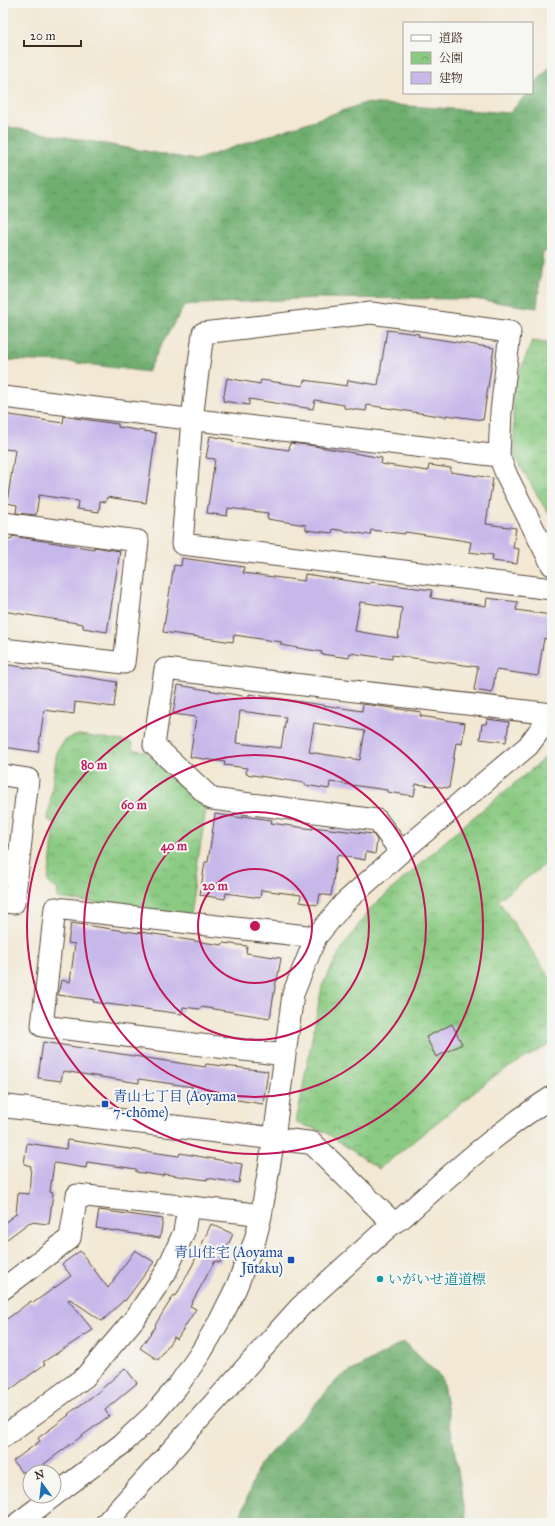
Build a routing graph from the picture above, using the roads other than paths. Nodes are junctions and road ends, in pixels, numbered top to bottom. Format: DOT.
graph roads {
  1 [pos="3,397"];
  2 [pos="192,419"];
  3 [pos="499,456"];
  4 [pos="3,523"];
  5 [pos="552,565"];
  6 [pos="552,589"];
  7 [pos="3,650"];
  8 [pos="552,714"];
  9 [pos="3,775"];
  10 [pos="401,852"];
  11 [pos="3,902"];
  12 [pos="316,936"];
  13 [pos="285,1055"];
  14 [pos="552,1097"];
  15 [pos="3,1106"];
  16 [pos="274,1138"];
  17 [pos="188,1207"];
  18 [pos="261,1216"];
  19 [pos="393,1223"];
  20 [pos="3,1289"];
  21 [pos="3,1437"];
  22 [pos="18,1523"];
  23 [pos="106,1523"];
  1 -- 2 [label="street"];
  2 -- 3 [label="street"];
  2 -- 3 [label="street"];
  2 -- 6 [label="street"];
  3 -- 5 [label="street"];
  4 -- 7 [label="street"];
  8 -- 10 [label="street"];
  8 -- 10 [label="street"];
  9 -- 11 [label="street"];
  10 -- 12 [label="street"];
  12 -- 13 [label="street"];
  12 -- 13 [label="street"];
  13 -- 16 [label="street"];
  14 -- 19 [label="street"];
  15 -- 16 [label="street"];
  16 -- 18 [label="street"];
  16 -- 19 [label="street"];
  17 -- 18 [label="street"];
  17 -- 20 [label="street"];
  17 -- 21 [label="street"];
  18 -- 22 [label="street"];
  19 -- 23 [label="street"];
}
